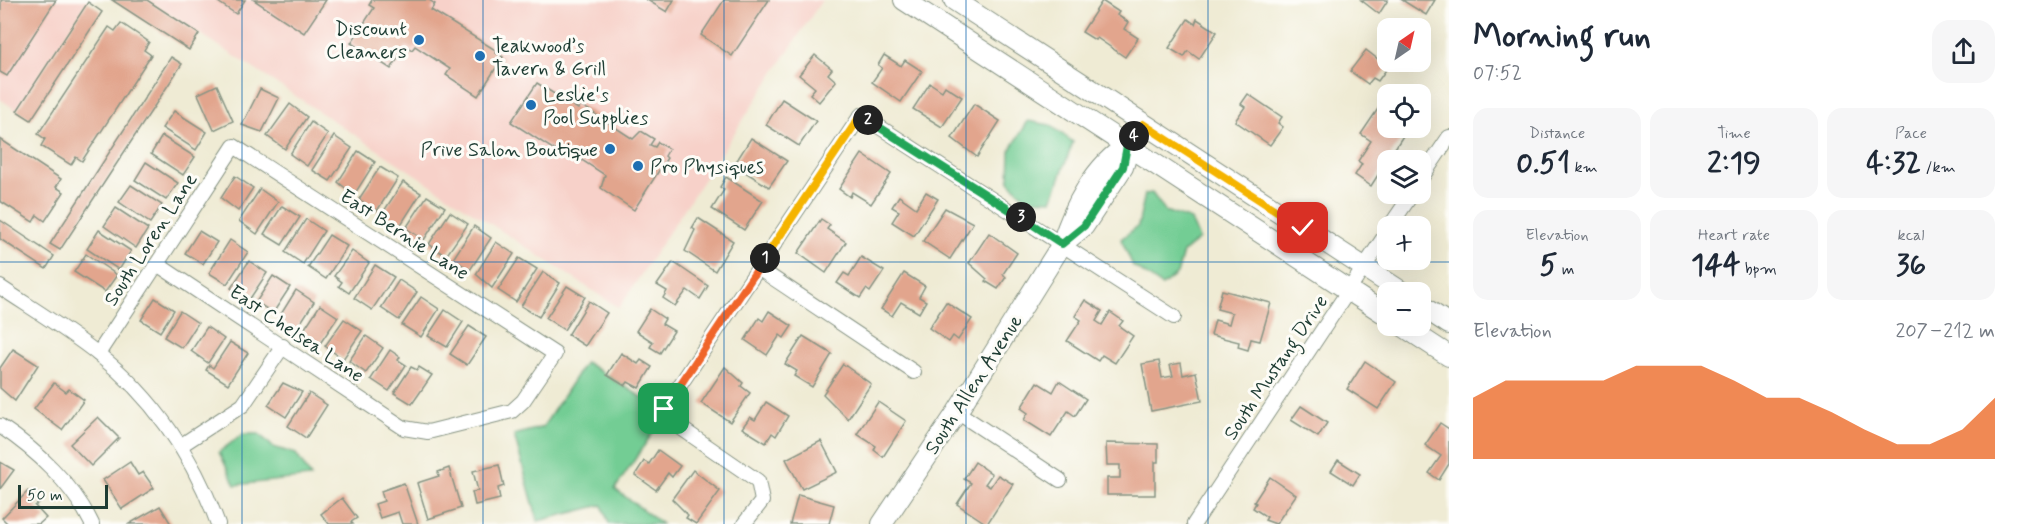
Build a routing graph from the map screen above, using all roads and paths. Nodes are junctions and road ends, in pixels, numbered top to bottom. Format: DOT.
graph roads {
  1 [pos="903,0"];
  2 [pos="954,0"];
  3 [pos="1143,124"];
  4 [pos="1449,137"];
  5 [pos="234,146"];
  6 [pos="1127,146"];
  7 [pos="1431,164"];
  8 [pos="1062,244"];
  9 [pos="1377,247"];
  10 [pos="157,264"];
  11 [pos="1363,267"];
  12 [pos="758,268"];
  13 [pos="1386,282"];
  14 [pos="0,287"];
  15 [pos="1349,290"];
  16 [pos="1377,309"];
  17 [pos="1431,312"];
  18 [pos="1174,317"];
  19 [pos="1449,324"];
  20 [pos="1418,336"];
  21 [pos="283,346"];
  22 [pos="98,354"];
  23 [pos="1449,356"];
  24 [pos="914,372"];
  25 [pos="957,412"];
  26 [pos="0,426"];
  27 [pos="416,432"];
  28 [pos="180,446"];
  29 [pos="1060,480"];
  30 [pos="1199,522"];
  31 [pos="92,524"];
  32 [pos="218,524"];
  33 [pos="744,524"];
  34 [pos="882,524"];
  1 -- 6 [label="main road"];
  2 -- 3 [label="main road"];
  3 -- 6 [label="main road, South Allen Avenue"];
  3 -- 11 [label="main road"];
  4 -- 7 [label="street"];
  5 -- 10 [label="street, South Loren Lane"];
  5 -- 27 [label="street, East Bernie Lane"];
  6 -- 8 [label="main road, South Allen Avenue"];
  6 -- 15 [label="main road"];
  8 -- 12 [label="street"];
  8 -- 18 [label="street"];
  8 -- 25 [label="main road, South Allen Avenue"];
  9 -- 11 [label="street, South Mustang Drive"];
  10 -- 21 [label="street, East Chelsea Lane"];
  10 -- 22 [label="street, South Loren Lane"];
  11 -- 13 [label="main road"];
  11 -- 15 [label="street, South Mustang Drive"];
  12 -- 24 [label="street"];
  12 -- 33 [label="street"];
  14 -- 22 [label="street"];
  15 -- 16 [label="main road"];
  15 -- 30 [label="street, South Mustang Drive"];
  17 -- 19 [label="main road"];
  20 -- 23 [label="main road"];
  21 -- 27 [label="street, East Chelsea Lane"];
  21 -- 28 [label="street"];
  22 -- 28 [label="street"];
  25 -- 29 [label="street"];
  25 -- 34 [label="main road, South Allen Avenue"];
  26 -- 31 [label="street"];
  28 -- 32 [label="street"];
}
